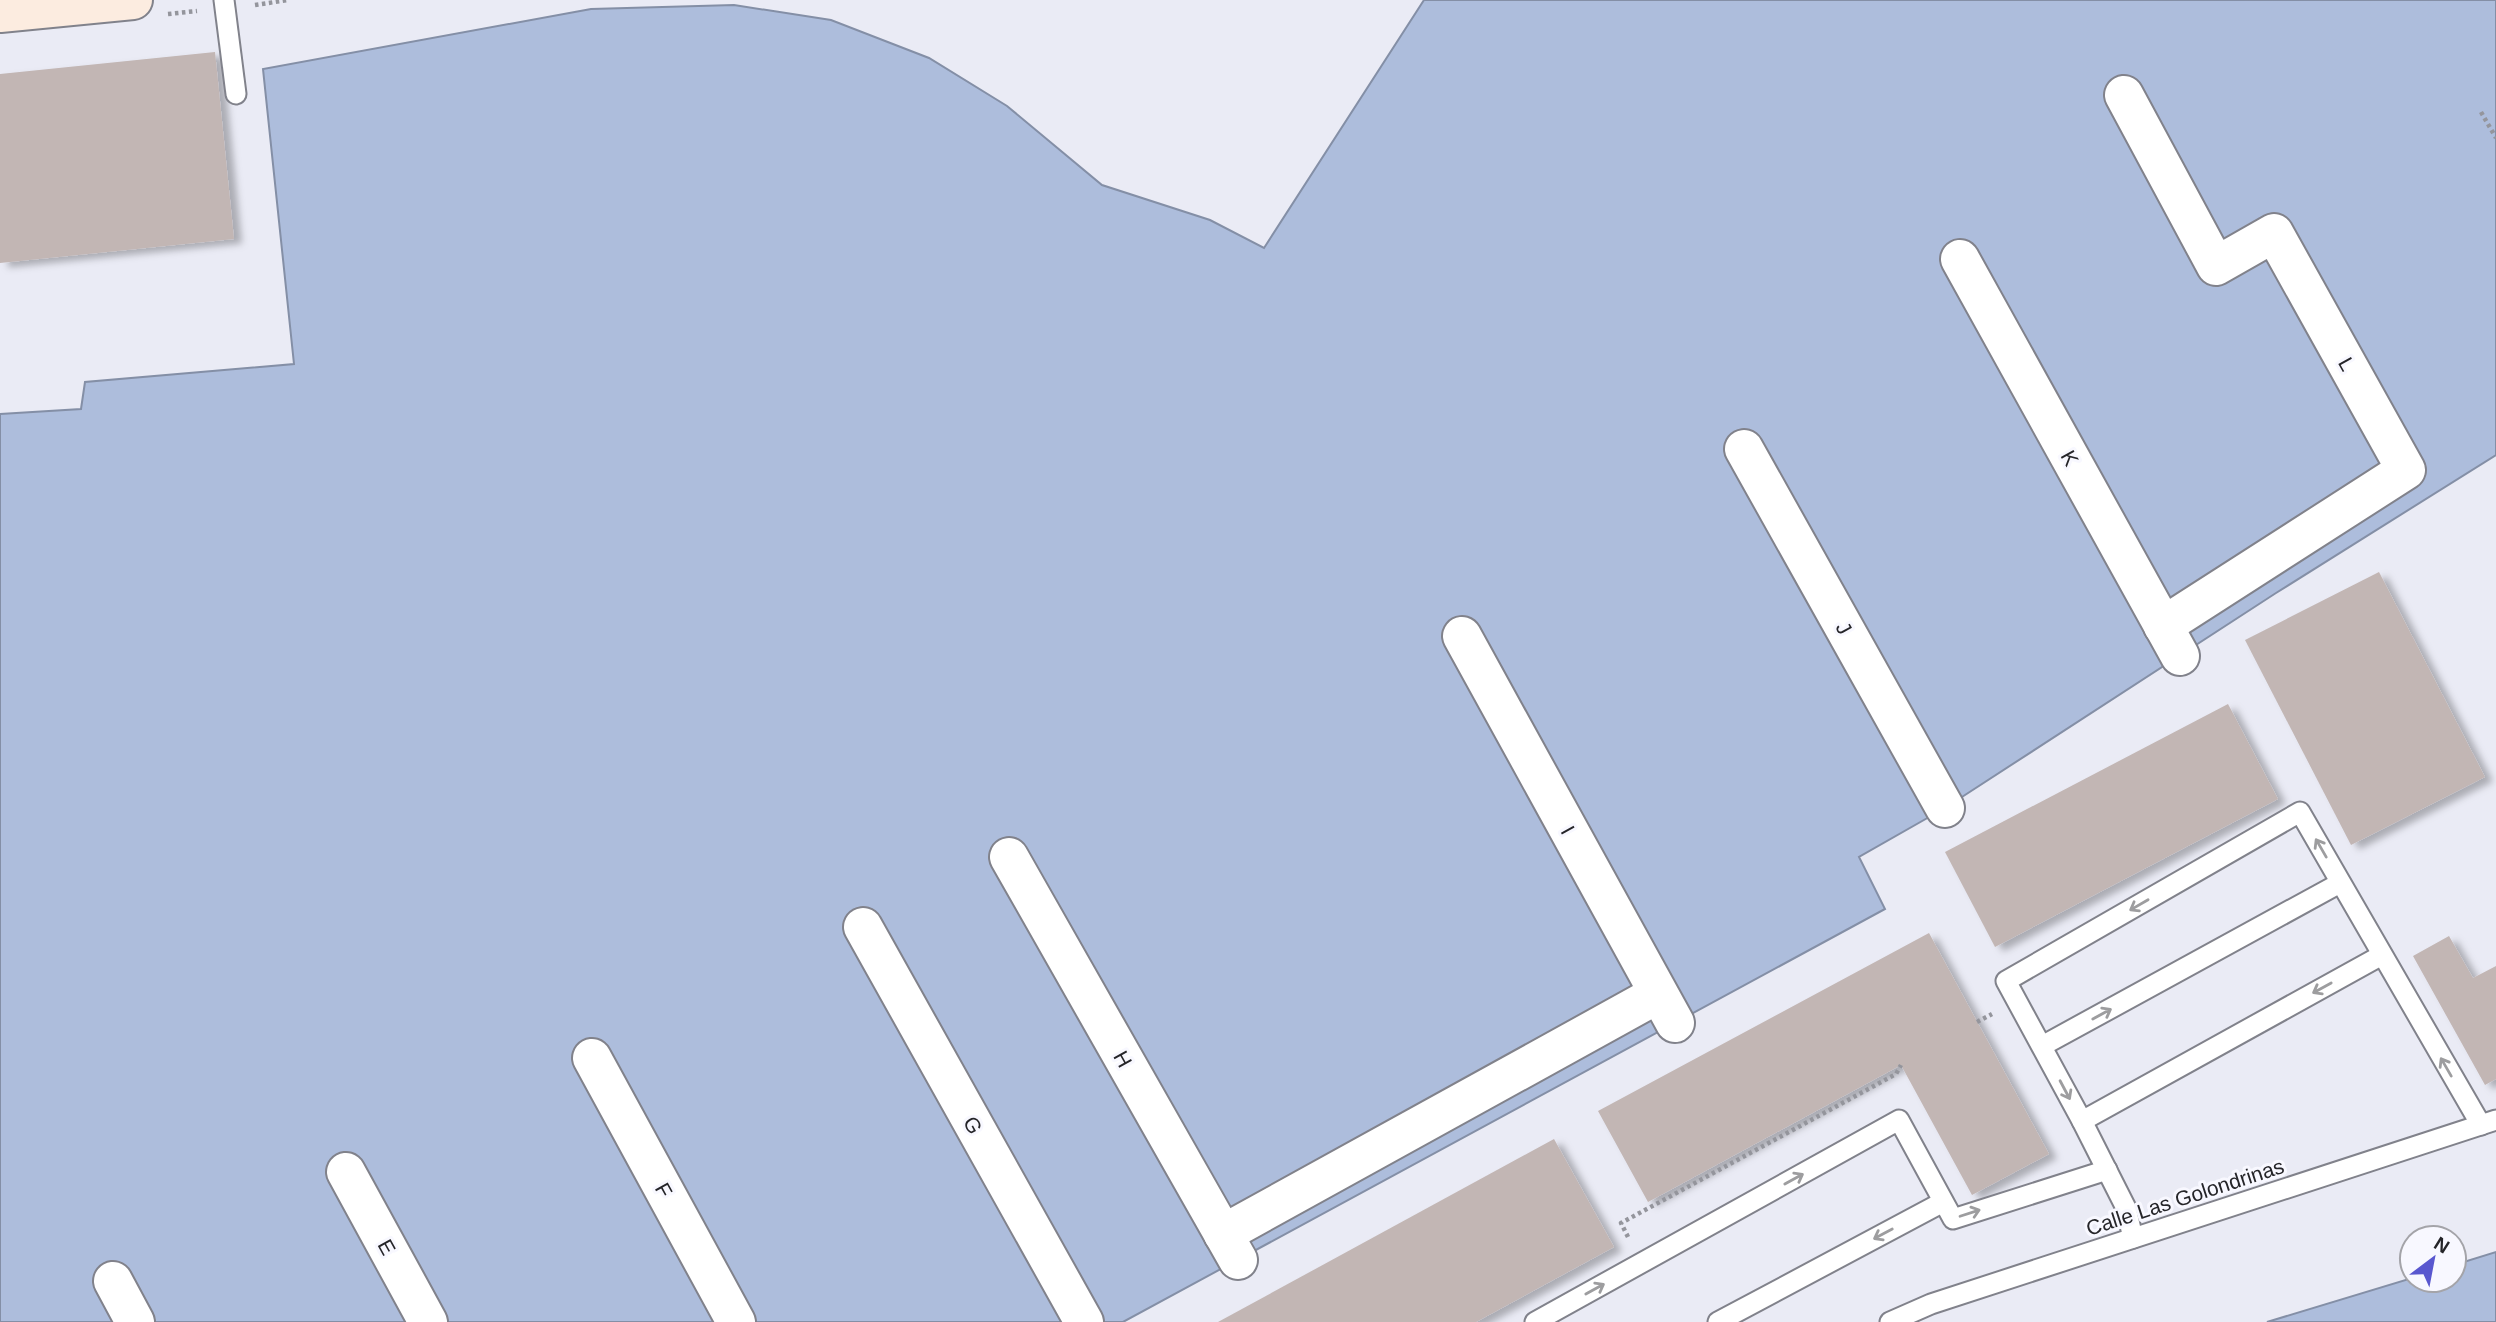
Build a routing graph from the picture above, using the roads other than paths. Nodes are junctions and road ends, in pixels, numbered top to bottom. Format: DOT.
graph roads {
  1 [pos="133,0"];
  2 [pos="224,0"];
  3 [pos="0,13"];
  4 [pos="236,94"];
  5 [pos="2124,95"];
  6 [pos="1961,260"];
  7 [pos="1744,449"];
  8 [pos="1462,636"];
  9 [pos="2171,641"];
  10 [pos="1945,808"];
  11 [pos="1009,857"];
  12 [pos="2340,883"];
  13 [pos="863,927"];
  14 [pos="2382,955"];
  15 [pos="2042,1046"];
  16 [pos="592,1058"];
  17 [pos="2082,1121"];
  18 [pos="2488,1123"];
  19 [pos="2107,1171"];
  20 [pos="346,1172"];
  21 [pos="1943,1202"];
  22 [pos="2133,1238"];
  23 [pos="1230,1247"];
  24 [pos="113,1281"];
  25 [pos="135,1322"];
  26 [pos="428,1322"];
  27 [pos="736,1322"];
  28 [pos="1084,1322"];
  29 [pos="1535,1322"];
  30 [pos="1718,1322"];
  31 [pos="1890,1322"];
  1 -- 3 [label="street"];
  2 -- 4 [label="lane"];
  5 -- 9 [label="street, L"];
  6 -- 9 [label="street, K"];
  7 -- 10 [label="street, J"];
  8 -- 23 [label="street, I"];
  11 -- 23 [label="street, H"];
  12 -- 14 [label="lane"];
  15 -- 12 [label="lane, one-way"];
  12 -- 15 [label="lane, one-way"];
  13 -- 28 [label="street, G"];
  14 -- 17 [label="lane, one-way"];
  18 -- 14 [label="lane, one-way"];
  15 -- 17 [label="lane, one-way"];
  16 -- 27 [label="street, F"];
  17 -- 19 [label="lane"];
  18 -- 22 [label="lane, Calle Las Golondrinas"];
  21 -- 19 [label="lane, one-way"];
  19 -- 22 [label="lane"];
  20 -- 26 [label="street, E"];
  29 -- 21 [label="lane, one-way"];
  21 -- 30 [label="lane, one-way"];
  22 -- 31 [label="lane, Calle Las Golondrinas"];
  24 -- 25 [label="street"];
}
